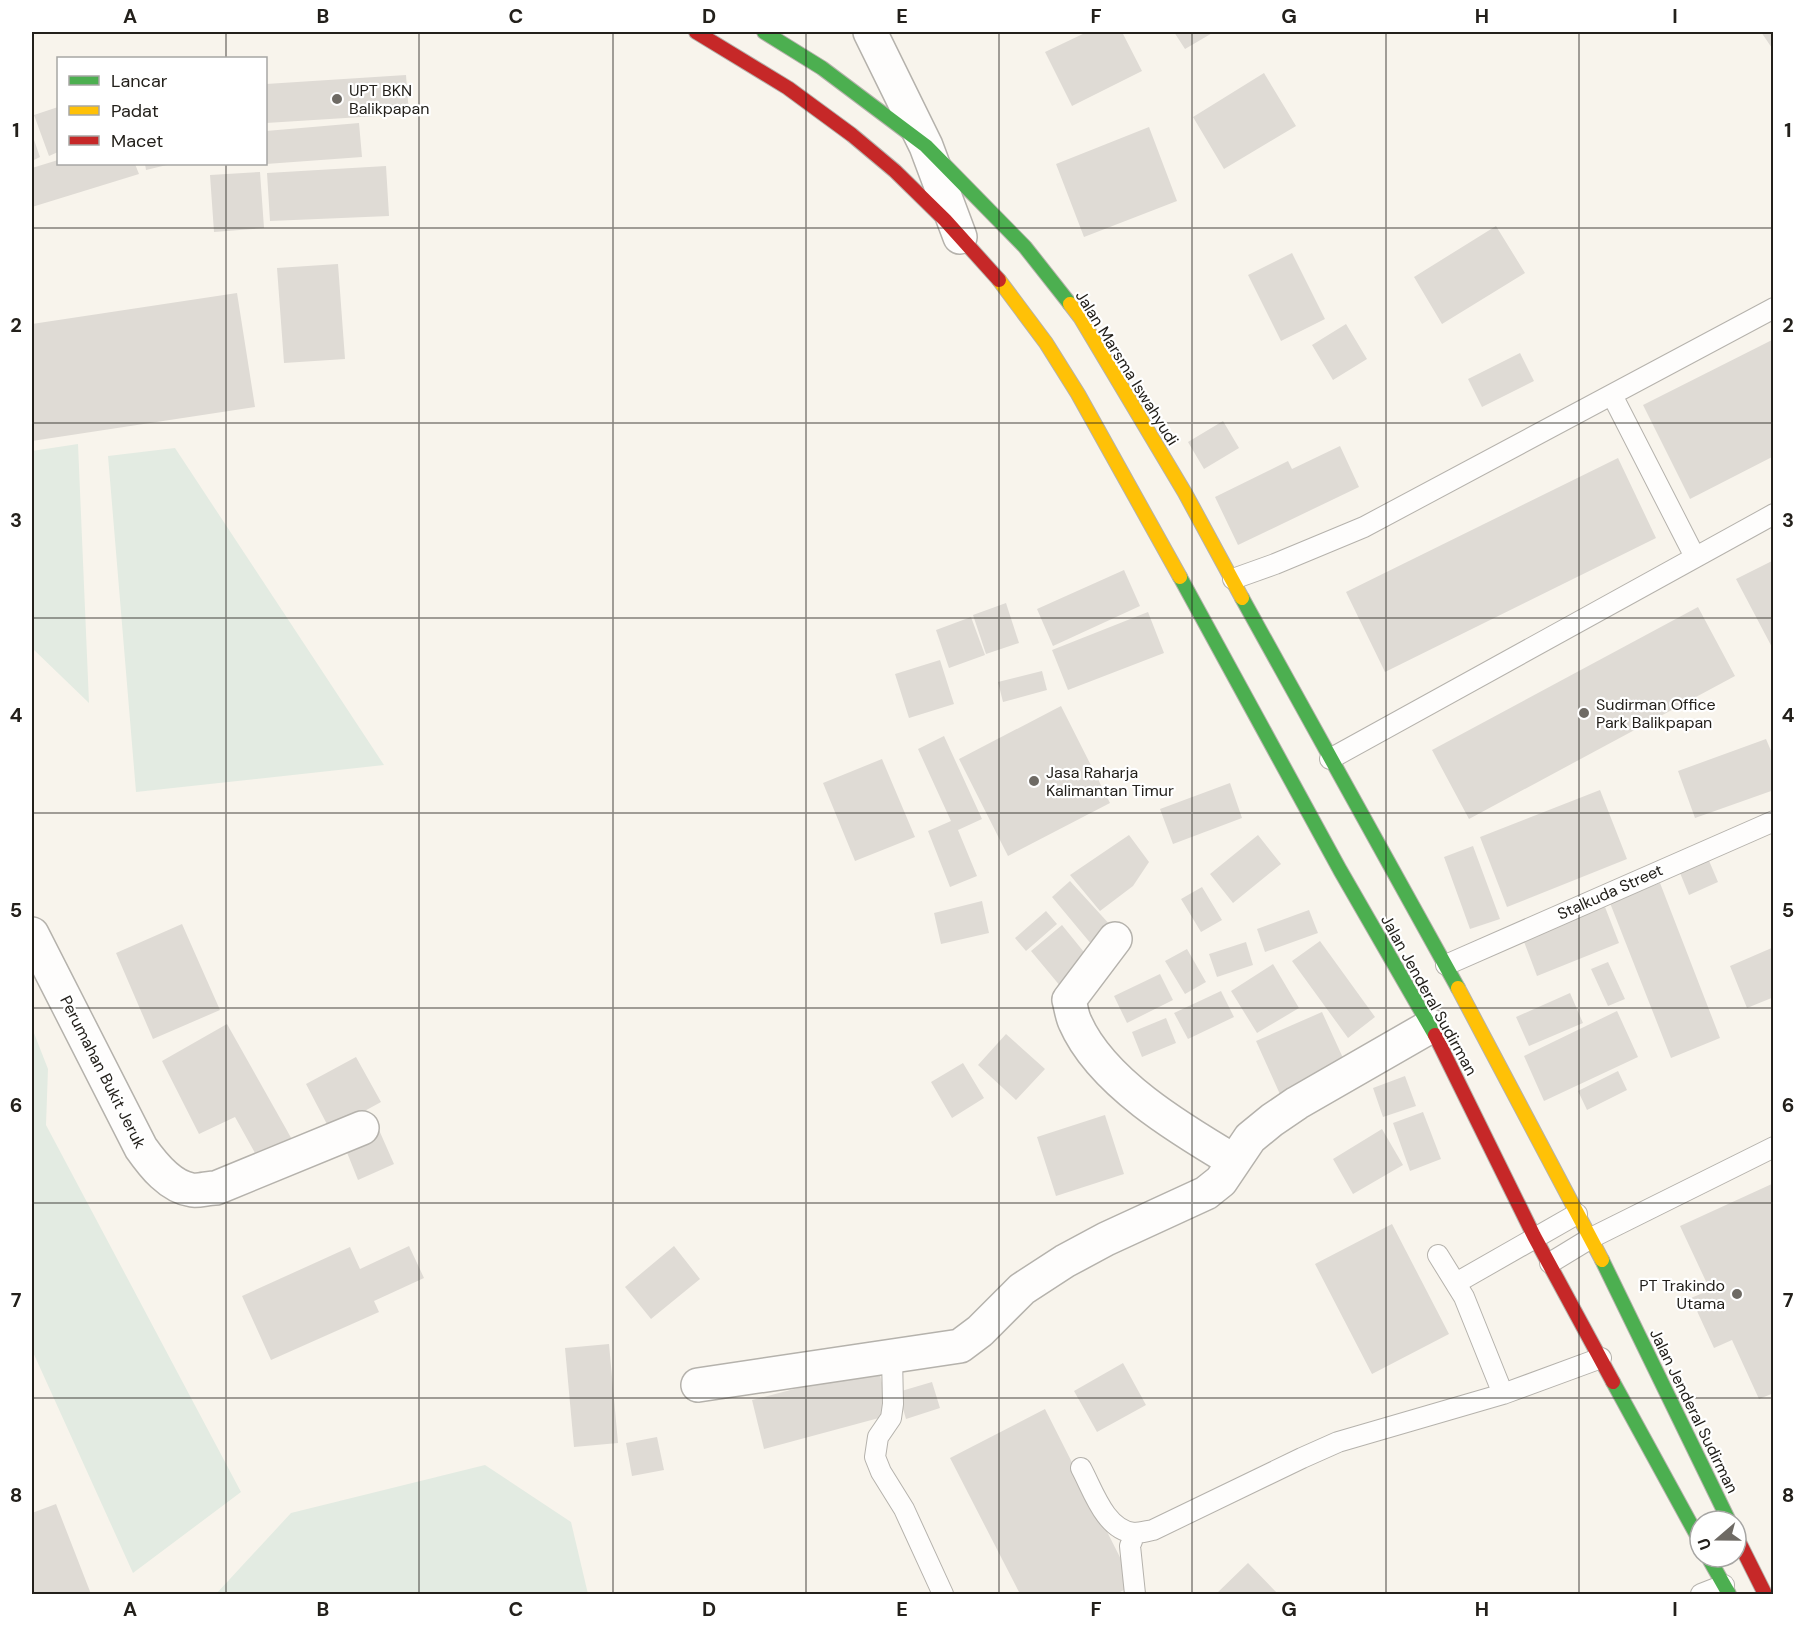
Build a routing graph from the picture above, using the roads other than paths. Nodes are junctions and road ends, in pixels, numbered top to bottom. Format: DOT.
graph roads {
  1 [pos="696,32"];
  2 [pos="764,32"];
  3 [pos="870,32"];
  4 [pos="926,146"];
  5 [pos="960,237"];
  6 [pos="1773,308"];
  7 [pos="1612,395"];
  8 [pos="1185,493"];
  9 [pos="1773,514"];
  10 [pos="1695,557"];
  11 [pos="1233,579"];
  12 [pos="1330,759"];
  13 [pos="1773,822"];
  14 [pos="32,934"];
  15 [pos="1115,939"];
  16 [pos="1446,965"];
  17 [pos="39,968"];
  18 [pos="1431,1026"];
  19 [pos="363,1128"];
  20 [pos="1773,1147"];
  21 [pos="1234,1161"];
  22 [pos="1577,1214"];
  23 [pos="1534,1236"];
  24 [pos="1591,1238"];
  25 [pos="1438,1255"];
  26 [pos="1550,1263"];
  27 [pos="1456,1282"];
  28 [pos="892,1357"];
  29 [pos="1601,1358"];
  30 [pos="698,1385"];
  31 [pos="1503,1394"];
  32 [pos="1081,1468"];
  33 [pos="1723,1509"];
  34 [pos="1688,1519"];
  35 [pos="1135,1533"];
  36 [pos="1748,1559"];
  37 [pos="1715,1569"];
  38 [pos="1773,1589"];
  39 [pos="1726,1590"];
  40 [pos="943,1594"];
  41 [pos="1135,1594"];
  42 [pos="1701,1594"];
  43 [pos="1766,1594"];
  1 -- 5 [label="highway"];
  2 -- 4 [label="highway, Jalan Marsma Iswahyudi"];
  3 -- 4 [label="street"];
  4 -- 5 [label="street"];
  4 -- 8 [label="highway, Jalan Marsma Iswahyudi"];
  5 -- 18 [label="highway, Jalan Jenderal Sudirman"];
  6 -- 7 [label="lane"];
  7 -- 10 [label="lane"];
  7 -- 11 [label="lane"];
  8 -- 11 [label="highway, Jalan Jenderal Sudirman"];
  9 -- 10 [label="lane"];
  10 -- 12 [label="lane"];
  11 -- 12 [label="highway, Jalan Jenderal Sudirman"];
  12 -- 16 [label="highway, Jalan Jenderal Sudirman"];
  13 -- 16 [label="lane, Stalkuda Street"];
  14 -- 17 [label="street, Perumahan Bukit Jeruk"];
  15 -- 21 [label="street"];
  16 -- 22 [label="highway, Jalan Jenderal Sudirman"];
  17 -- 19 [label="street, Perumahan Bukit Jeruk"];
  18 -- 21 [label="street"];
  18 -- 23 [label="highway, Jalan Jenderal Sudirman"];
  20 -- 24 [label="lane"];
  21 -- 28 [label="street"];
  22 -- 23 [label="lane"];
  22 -- 24 [label="highway, Jalan Jenderal Sudirman"];
  23 -- 26 [label="highway, Jalan Jenderal Sudirman"];
  23 -- 27 [label="lane"];
  24 -- 26 [label="lane"];
  24 -- 33 [label="highway, Jalan Jenderal Sudirman"];
  25 -- 27 [label="lane"];
  26 -- 29 [label="highway, Jalan Jenderal Sudirman"];
  27 -- 31 [label="lane"];
  28 -- 30 [label="street"];
  28 -- 40 [label="lane"];
  29 -- 31 [label="lane"];
  29 -- 34 [label="highway, Jalan Jenderal Sudirman"];
  31 -- 35 [label="lane"];
  32 -- 35 [label="lane"];
  35 -- 41 [label="lane"];
  36 -- 43 [label="highway"];
  37 -- 39 [label="highway"];
  38 -- 43 [label="lane"];
  39 -- 42 [label="lane"];
}
